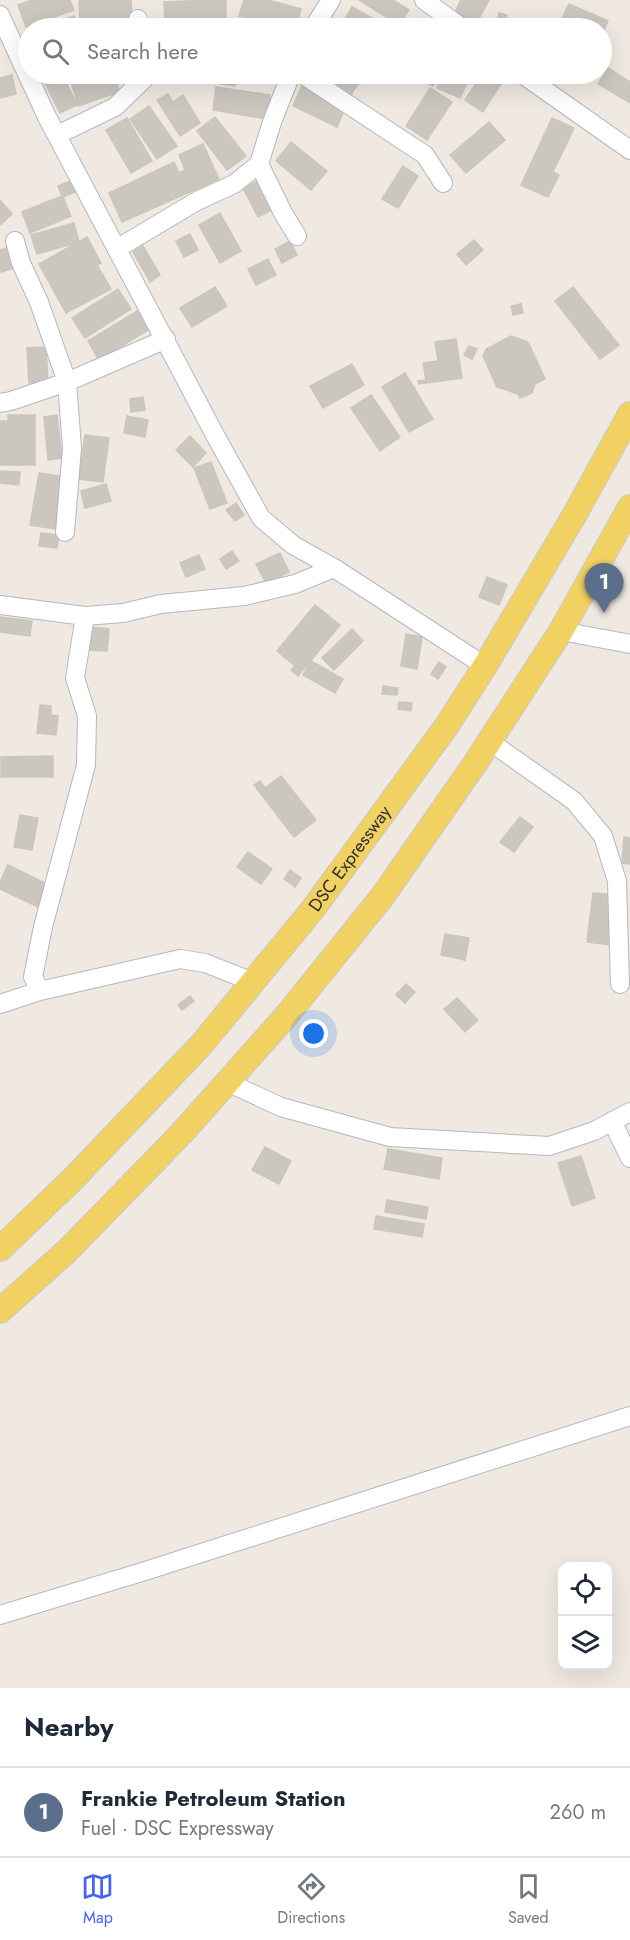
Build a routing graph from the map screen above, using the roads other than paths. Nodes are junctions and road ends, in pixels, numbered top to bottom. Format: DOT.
graph roads {
  1 [pos="332,0"];
  2 [pos="424,0"];
  3 [pos="0,15"];
  4 [pos="320,18"];
  5 [pos="448,18"];
  6 [pos="18,53"];
  7 [pos="33,84"];
  8 [pos="139,84"];
  9 [pos="287,84"];
  10 [pos="317,84"];
  11 [pos="536,84"];
  12 [pos="57,135"];
  13 [pos="630,150"];
  14 [pos="259,164"];
  15 [pos="443,183"];
  16 [pos="297,236"];
  17 [pos="15,241"];
  18 [pos="118,248"];
  19 [pos="166,339"];
  20 [pos="67,382"];
  21 [pos="0,403"];
  22 [pos="630,414"];
  23 [pos="630,507"];
  24 [pos="65,532"];
  25 [pos="334,568"];
  26 [pos="0,605"];
  27 [pos="85,616"];
  28 [pos="561,631"];
  29 [pos="630,644"];
  30 [pos="485,666"];
  31 [pos="489,741"];
  32 [pos="624,901"];
  33 [pos="253,982"];
  34 [pos="620,984"];
  35 [pos="40,991"];
  36 [pos="0,1004"];
  37 [pos="227,1082"];
  38 [pos="630,1112"];
  39 [pos="612,1121"];
  40 [pos="630,1158"];
  41 [pos="0,1249"];
  42 [pos="0,1311"];
  43 [pos="630,1416"];
  44 [pos="0,1615"];
  1 -- 4 [label="street"];
  2 -- 5 [label="street"];
  3 -- 6 [label="street"];
  7 -- 12 [label="street"];
  8 -- 12 [label="street"];
  9 -- 14 [label="street"];
  10 -- 15 [label="street"];
  11 -- 13 [label="street"];
  12 -- 18 [label="street"];
  14 -- 16 [label="street"];
  14 -- 18 [label="street"];
  17 -- 20 [label="street"];
  18 -- 19 [label="street"];
  19 -- 20 [label="street"];
  19 -- 25 [label="street"];
  20 -- 21 [label="street"];
  20 -- 24 [label="street"];
  22 -- 30 [label="main road, DSC Expressway"];
  23 -- 28 [label="main road"];
  25 -- 27 [label="street"];
  25 -- 30 [label="street"];
  26 -- 27 [label="street"];
  27 -- 35 [label="street"];
  28 -- 29 [label="street"];
  28 -- 31 [label="main road"];
  30 -- 33 [label="main road, DSC Expressway"];
  31 -- 32 [label="street"];
  31 -- 37 [label="main road"];
  32 -- 34 [label="street"];
  33 -- 35 [label="street"];
  33 -- 41 [label="main road, DSC Expressway"];
  35 -- 36 [label="street"];
  37 -- 39 [label="street"];
  37 -- 42 [label="main road"];
  38 -- 39 [label="street"];
  39 -- 40 [label="street"];
  43 -- 44 [label="street"];
}
